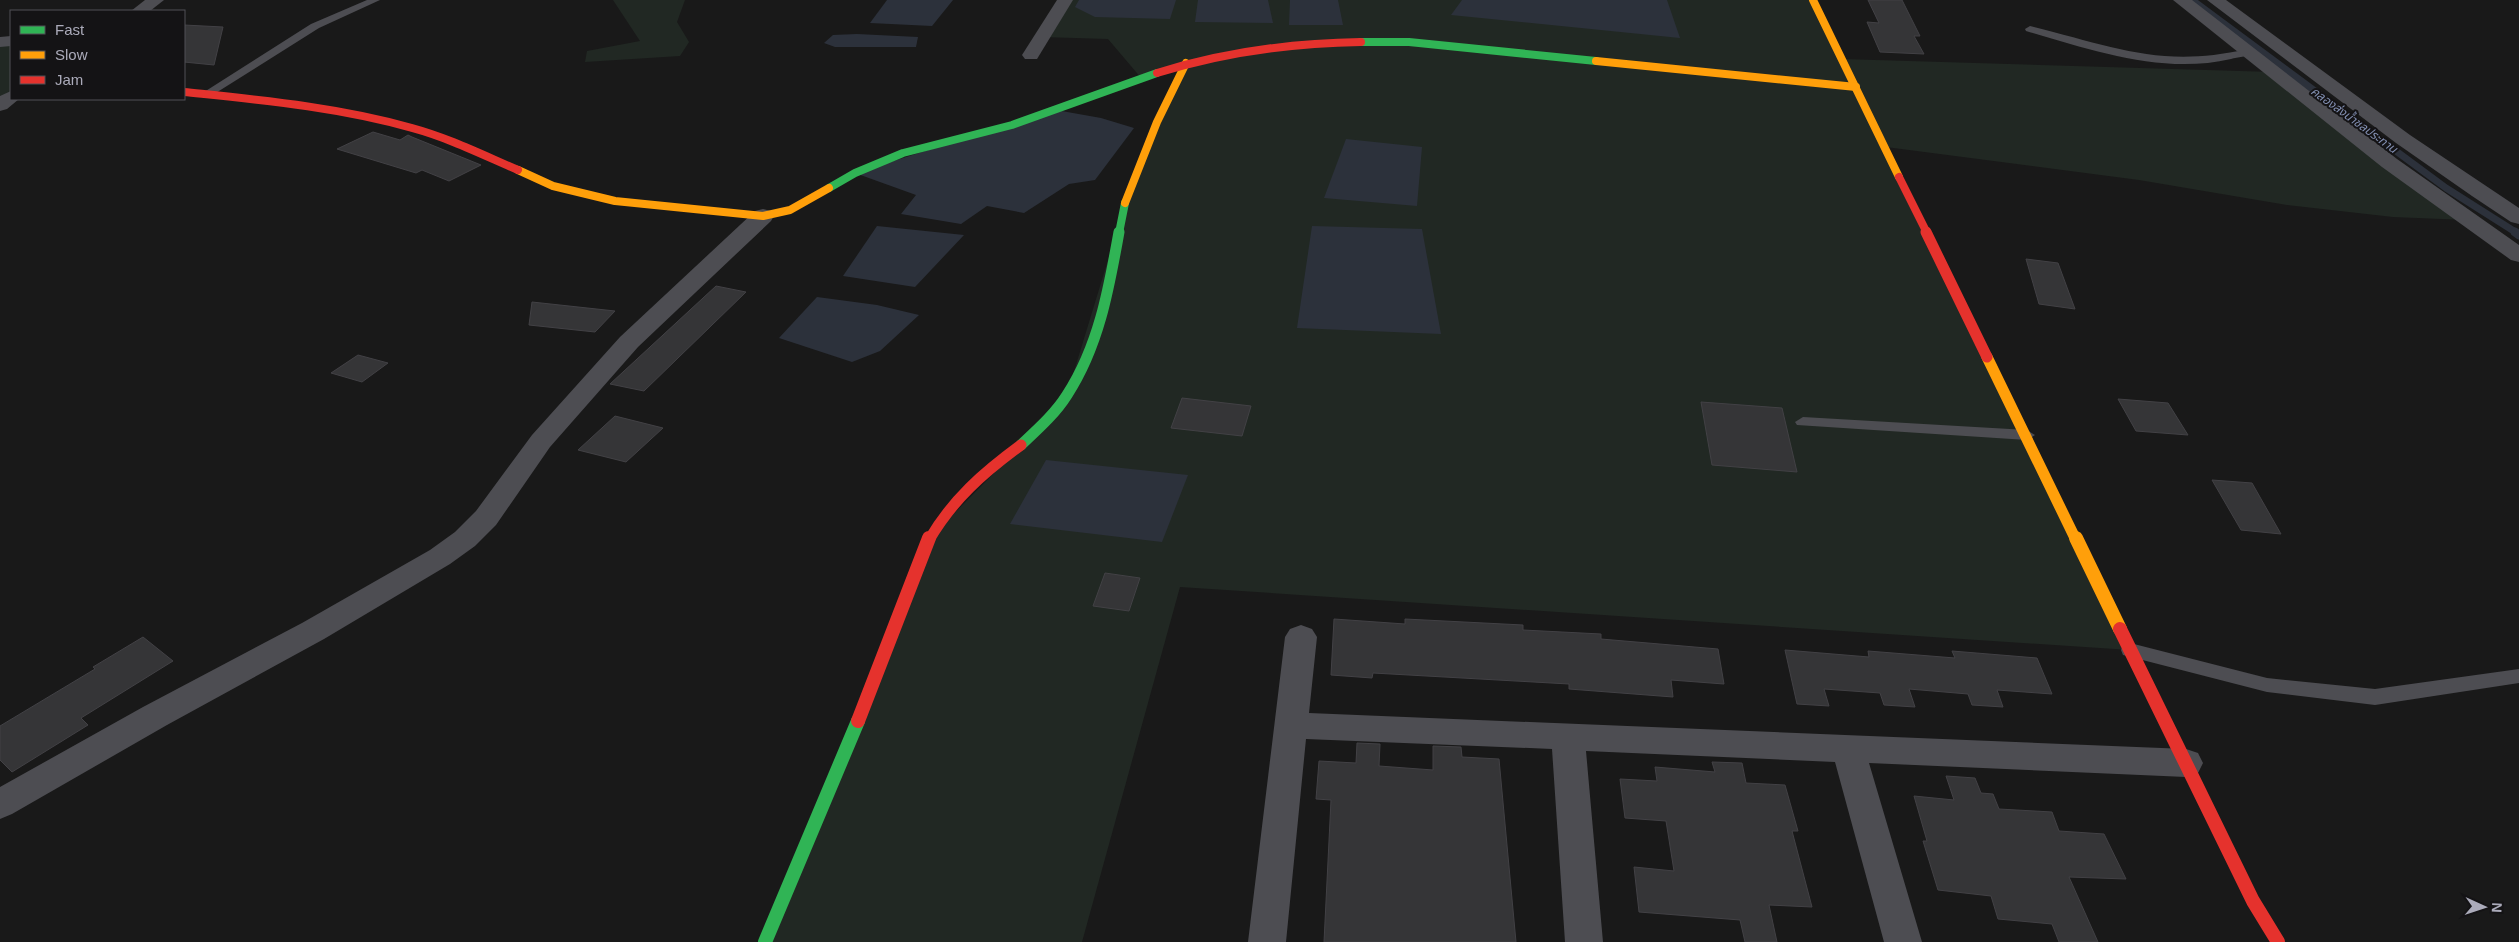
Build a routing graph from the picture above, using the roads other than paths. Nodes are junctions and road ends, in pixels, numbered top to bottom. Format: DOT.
graph roads {
  1 [pos="156,0"];
  2 [pos="375,0"];
  3 [pos="1065,0"];
  4 [pos="1813,0"];
  5 [pos="2181,0"];
  6 [pos="2215,0"];
  7 [pos="141,10"];
  8 [pos="2030,29"];
  9 [pos="2247,52"];
  10 [pos="1031,55"];
  11 [pos="1186,63"];
  12 [pos="1856,87"];
  13 [pos="185,92"];
  14 [pos="207,94"];
  15 [pos="763,216"];
  16 [pos="2519,217"];
  17 [pos="2519,255"];
  18 [pos="1803,422"];
  19 [pos="2027,436"];
  20 [pos="1301,637"];
  21 [pos="2130,650"];
  22 [pos="2519,676"];
  23 [pos="1291,725"];
  24 [pos="1568,738"];
  25 [pos="1848,749"];
  26 [pos="2186,763"];
  27 [pos="0,804"];
  28 [pos="765,942"];
  29 [pos="1266,942"];
  30 [pos="1584,942"];
  31 [pos="1903,942"];
  32 [pos="2278,942"];
  1 -- 7 [label="street"];
  2 -- 14 [label="lane"];
  3 -- 10 [label="street"];
  4 -- 12 [label="street"];
  5 -- 9 [label="street"];
  6 -- 16 [label="street"];
  8 -- 9 [label="lane"];
  9 -- 17 [label="street"];
  11 -- 12 [label="street"];
  11 -- 15 [label="street"];
  11 -- 28 [label="street"];
  12 -- 19 [label="street"];
  13 -- 14 [label="street"];
  14 -- 15 [label="street"];
  15 -- 27 [label="street"];
  18 -- 19 [label="lane"];
  19 -- 21 [label="street"];
  20 -- 23 [label="street"];
  21 -- 22 [label="lane"];
  21 -- 26 [label="street"];
  23 -- 24 [label="street"];
  23 -- 29 [label="street"];
  24 -- 25 [label="street"];
  24 -- 30 [label="street"];
  25 -- 26 [label="street"];
  25 -- 31 [label="street"];
  26 -- 32 [label="street"];
}
